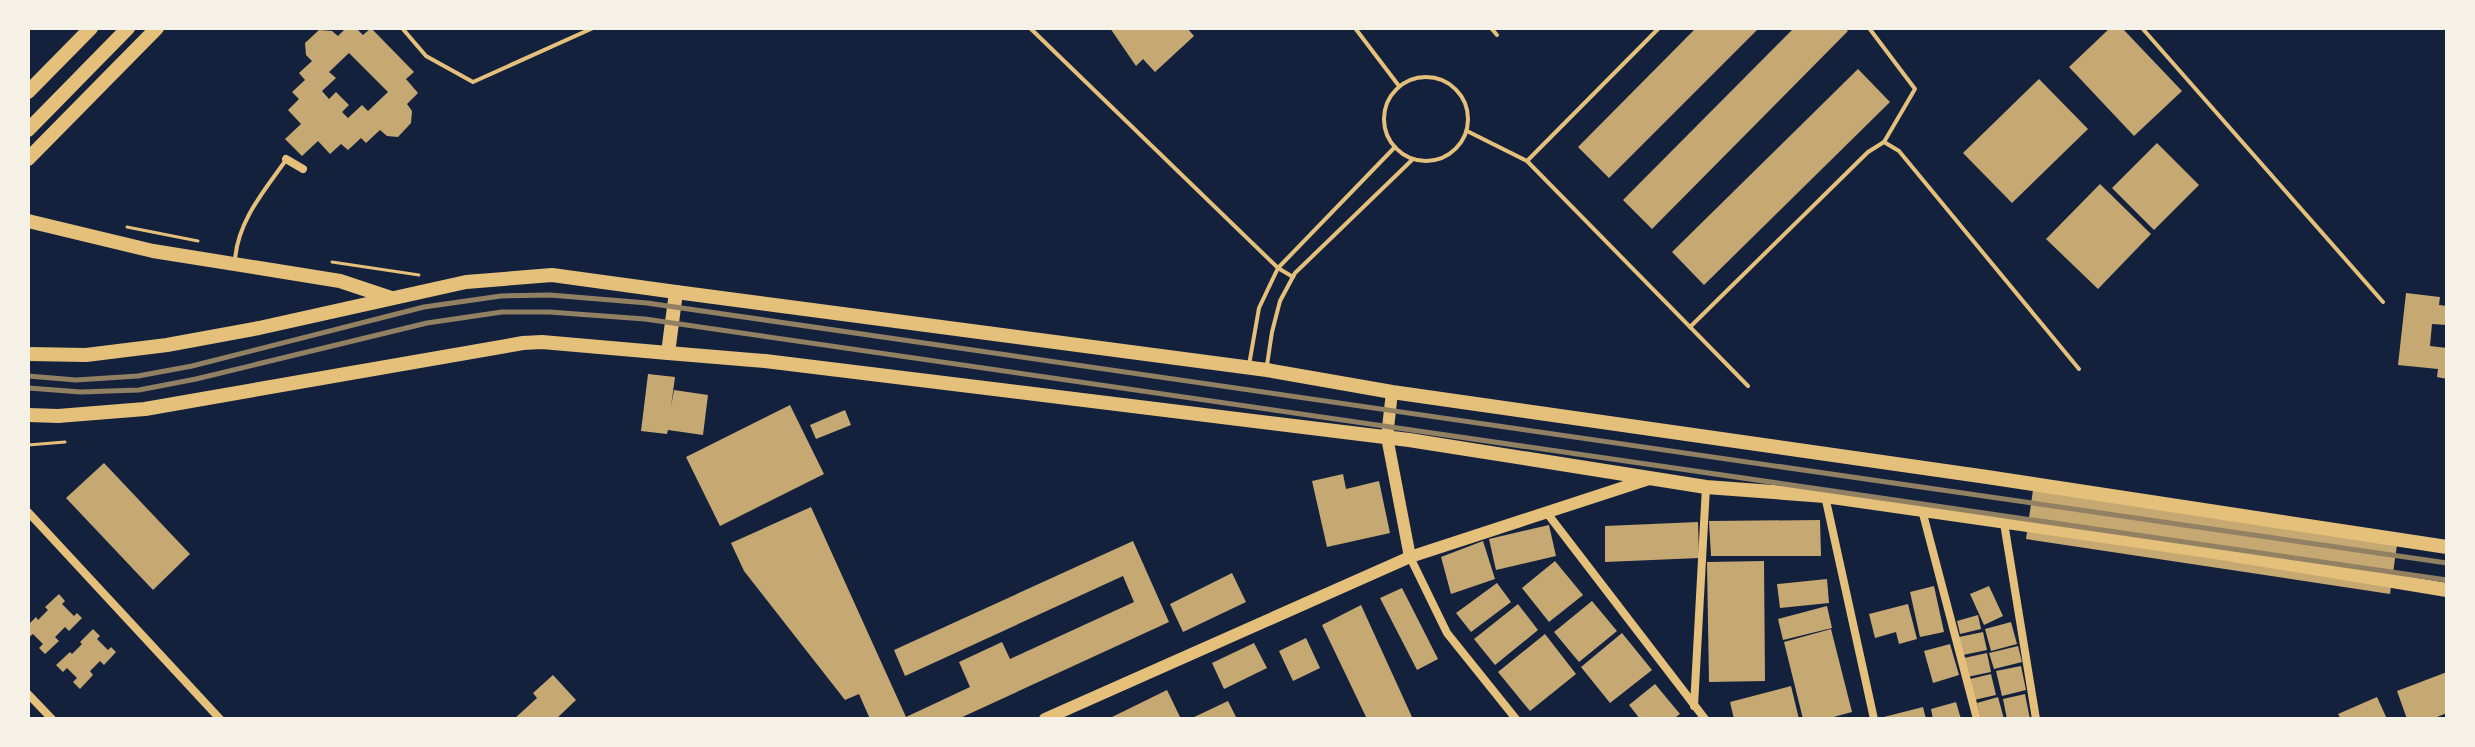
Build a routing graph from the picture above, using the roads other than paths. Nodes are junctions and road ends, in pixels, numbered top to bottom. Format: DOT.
graph roads {
  1 [pos="91,28"];
  2 [pos="128,28"];
  3 [pos="157,28"];
  4 [pos="402,28"];
  5 [pos="593,28"];
  6 [pos="1030,28"];
  7 [pos="1355,28"];
  8 [pos="1491,28"];
  9 [pos="1659,28"];
  10 [pos="1869,28"];
  11 [pos="2142,28"];
  12 [pos="1497,35"];
  13 [pos="1399,86"];
  14 [pos="28,92"];
  15 [pos="28,130"];
  16 [pos="1467,131"];
  17 [pos="1884,142"];
  18 [pos="1395,147"];
  19 [pos="28,159"];
  20 [pos="286,159"];
  21 [pos="1413,159"];
  22 [pos="1527,161"];
  23 [pos="303,169"];
  24 [pos="28,221"];
  25 [pos="235,264"];
  26 [pos="1278,268"];
  27 [pos="1293,277"];
  28 [pos="676,292"];
  29 [pos="392,299"];
  30 [pos="2383,302"];
  31 [pos="1690,327"];
  32 [pos="668,353"];
  33 [pos="28,354"];
  34 [pos="1249,367"];
  35 [pos="2079,369"];
  36 [pos="1267,370"];
  37 [pos="1748,386"];
  38 [pos="1392,392"];
  39 [pos="28,415"];
  40 [pos="1387,437"];
  41 [pos="1649,479"];
  42 [pos="1706,487"];
  43 [pos="1825,496"];
  44 [pos="1922,510"];
  45 [pos="28,512"];
  46 [pos="1547,513"];
  47 [pos="2004,523"];
  48 [pos="2447,547"];
  49 [pos="1410,557"];
  50 [pos="2447,590"];
  51 [pos="28,694"];
  52 [pos="1694,706"];
  53 [pos="52,719"];
  54 [pos="220,719"];
  55 [pos="1045,719"];
  56 [pos="1516,719"];
  57 [pos="1705,719"];
  58 [pos="1874,719"];
  59 [pos="1977,719"];
  60 [pos="2036,719"];
  1 -- 14 [label="main road"];
  2 -- 15 [label="main road"];
  3 -- 19 [label="main road"];
  4 -- 5 [label="lane"];
  6 -- 26 [label="lane"];
  7 -- 13 [label="lane"];
  8 -- 12 [label="lane"];
  9 -- 22 [label="lane"];
  10 -- 17 [label="lane"];
  11 -- 30 [label="lane"];
  13 -- 16 [label="lane"];
  13 -- 18 [label="lane"];
  16 -- 21 [label="lane"];
  16 -- 22 [label="lane"];
  17 -- 31 [label="lane"];
  17 -- 35 [label="lane"];
  18 -- 21 [label="lane"];
  18 -- 26 [label="lane"];
  20 -- 23 [label="street"];
  20 -- 25 [label="lane"];
  21 -- 27 [label="lane"];
  22 -- 31 [label="lane"];
  24 -- 25 [label="main road"];
  25 -- 29 [label="main road"];
  26 -- 27 [label="lane"];
  26 -- 34 [label="lane"];
  27 -- 36 [label="lane"];
  28 -- 29 [label="main road"];
  28 -- 32 [label="main road"];
  28 -- 34 [label="main road"];
  29 -- 33 [label="main road"];
  31 -- 37 [label="lane"];
  32 -- 39 [label="main road"];
  32 -- 40 [label="main road"];
  34 -- 36 [label="main road"];
  36 -- 38 [label="main road"];
  38 -- 40 [label="main road"];
  38 -- 48 [label="main road"];
  40 -- 41 [label="main road"];
  40 -- 49 [label="main road"];
  41 -- 42 [label="main road"];
  41 -- 46 [label="main road"];
  42 -- 43 [label="main road"];
  42 -- 52 [label="street"];
  43 -- 44 [label="main road"];
  43 -- 58 [label="street"];
  44 -- 47 [label="main road"];
  44 -- 59 [label="street"];
  45 -- 54 [label="street"];
  46 -- 49 [label="main road"];
  46 -- 52 [label="street"];
  47 -- 50 [label="main road"];
  47 -- 60 [label="street"];
  49 -- 55 [label="main road"];
  49 -- 56 [label="street"];
  51 -- 53 [label="street"];
  52 -- 57 [label="street"];
}
